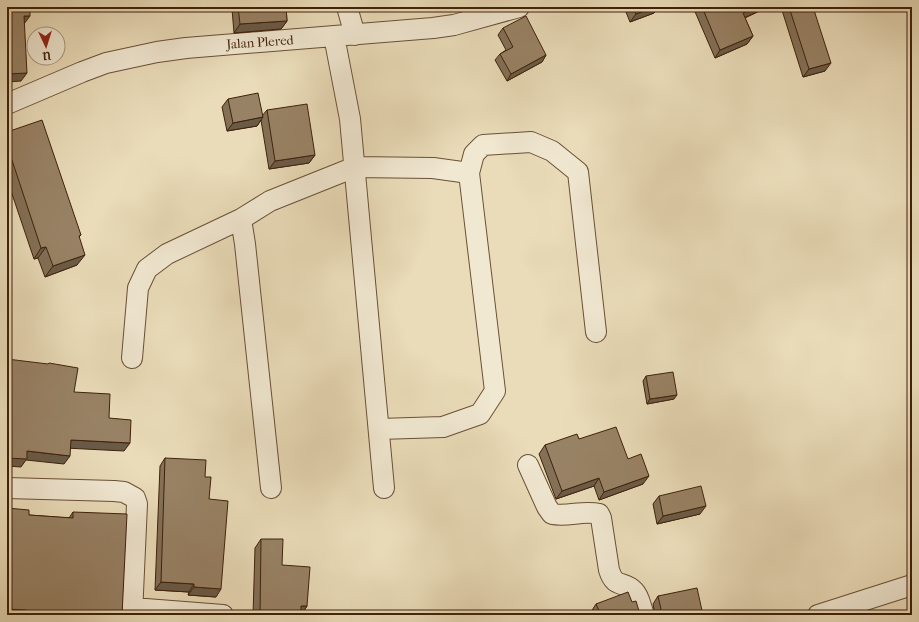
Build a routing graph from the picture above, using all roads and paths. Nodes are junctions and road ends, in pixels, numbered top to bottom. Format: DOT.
graph roads {
  1 [pos="347,7"];
  2 [pos="519,7"];
  3 [pos="471,14"];
  4 [pos="355,35"];
  5 [pos="334,36"];
  6 [pos="7,104"];
  7 [pos="355,167"];
  8 [pos="469,173"];
  9 [pos="241,219"];
  10 [pos="596,332"];
  11 [pos="132,358"];
  12 [pos="378,429"];
  13 [pos="528,465"];
  14 [pos="7,488"];
  15 [pos="272,488"];
  16 [pos="384,488"];
  17 [pos="912,585"];
  18 [pos="133,612"];
  19 [pos="223,615"];
  20 [pos="644,615"];
  21 [pos="818,615"];
  1 -- 4 [label="street"];
  2 -- 3 [label="street, Jalan Plered"];
  3 -- 4 [label="street, Jalan Plered"];
  4 -- 5 [label="street, Jalan Plered"];
  5 -- 6 [label="street, Jalan Plered"];
  5 -- 7 [label="street"];
  7 -- 8 [label="street"];
  7 -- 9 [label="street"];
  7 -- 12 [label="street"];
  8 -- 10 [label="street"];
  8 -- 12 [label="street"];
  9 -- 11 [label="street"];
  9 -- 15 [label="street"];
  12 -- 16 [label="street"];
  13 -- 20 [label="street"];
  14 -- 18 [label="street"];
  17 -- 21 [label="street"];
  18 -- 19 [label="street"];
}
